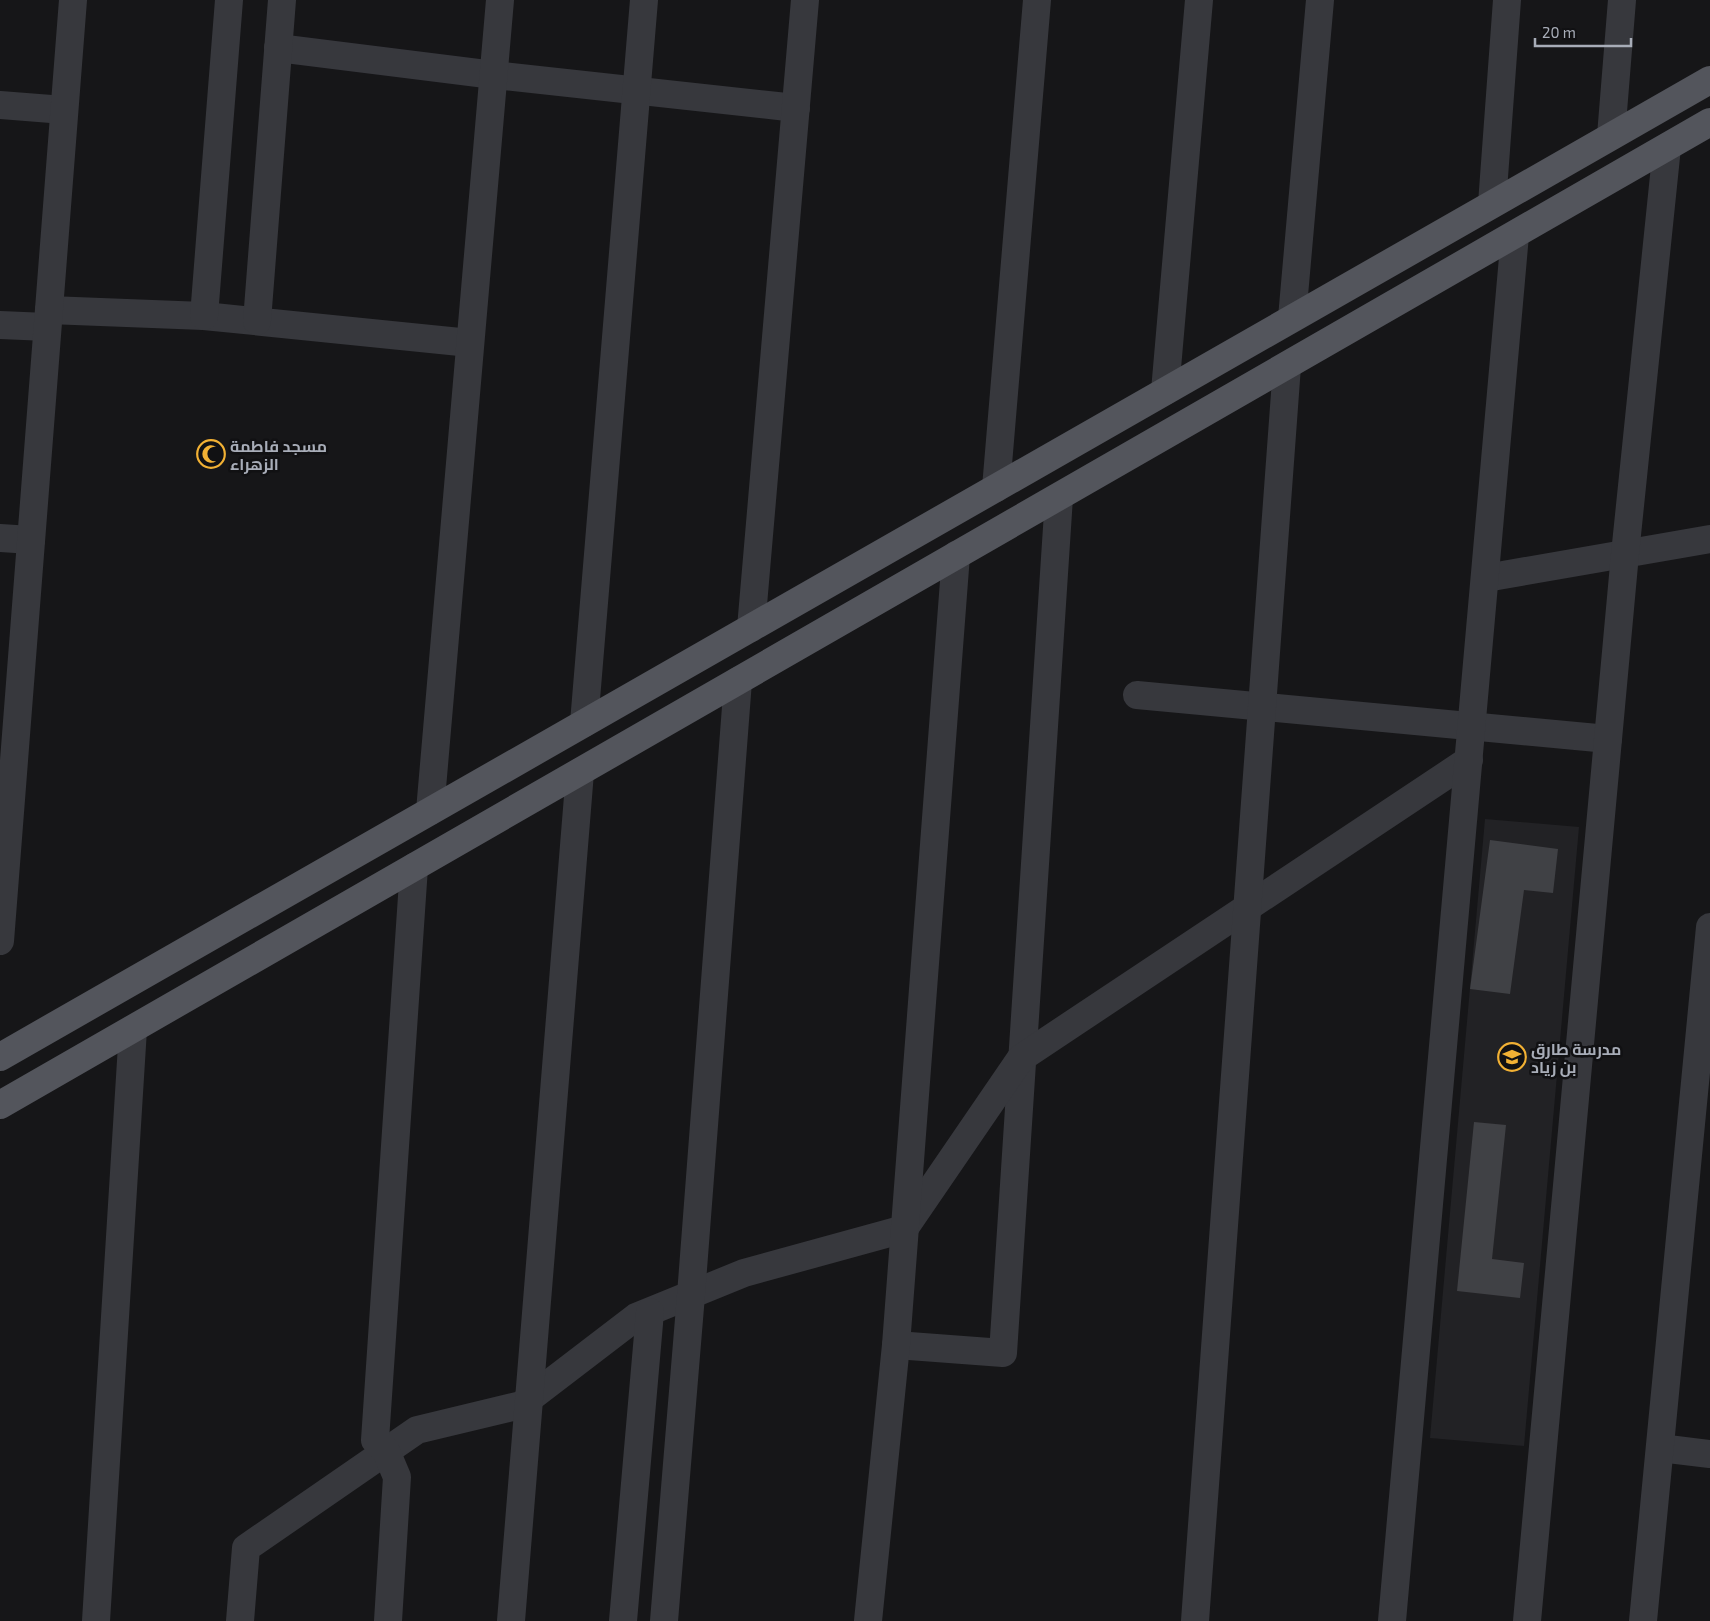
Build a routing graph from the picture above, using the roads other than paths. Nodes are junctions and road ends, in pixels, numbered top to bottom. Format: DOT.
graph roads {
  1 [pos="73,0"];
  2 [pos="229,0"];
  3 [pos="282,0"];
  4 [pos="500,0"];
  5 [pos="644,0"];
  6 [pos="805,0"];
  7 [pos="1037,0"];
  8 [pos="1199,0"];
  9 [pos="1320,0"];
  10 [pos="1507,0"];
  11 [pos="1622,0"];
  12 [pos="278,48"];
  13 [pos="494,75"];
  14 [pos="1710,80"];
  15 [pos="637,90"];
  16 [pos="0,105"];
  17 [pos="796,108"];
  18 [pos="64,110"];
  19 [pos="1710,122"];
  20 [pos="1611,136"];
  21 [pos="1667,147"];
  22 [pos="1492,204"];
  23 [pos="1515,234"];
  24 [pos="204,316"];
  25 [pos="1292,318"];
  26 [pos="48,319"];
  27 [pos="258,322"];
  28 [pos="0,325"];
  29 [pos="470,343"];
  30 [pos="1287,366"];
  31 [pos="1164,391"];
  32 [pos="996,488"];
  33 [pos="1059,497"];
  34 [pos="0,538"];
  35 [pos="1710,539"];
  36 [pos="31,540"];
  37 [pos="1625,554"];
  38 [pos="956,555"];
  39 [pos="1486,578"];
  40 [pos="751,628"];
  41 [pos="738,681"];
  42 [pos="1137,695"];
  43 [pos="1262,707"];
  44 [pos="584,724"];
  45 [pos="1472,726"];
  46 [pos="1608,739"];
  47 [pos="1470,760"];
  48 [pos="580,772"];
  49 [pos="430,811"];
  50 [pos="414,867"];
  51 [pos="1247,907"];
  52 [pos="1710,927"];
  53 [pos="0,941"];
  54 [pos="133,1029"];
  55 [pos="0,1057"];
  56 [pos="1022,1058"];
  57 [pos="0,1105"];
  58 [pos="904,1229"];
  59 [pos="691,1295"];
  60 [pos="650,1312"];
  61 [pos="896,1345"];
  62 [pos="530,1398"];
  63 [pos="1660,1448"];
  64 [pos="386,1451"];
  65 [pos="1710,1454"];
  66 [pos="96,1621"];
  67 [pos="240,1621"];
  68 [pos="388,1621"];
  69 [pos="511,1621"];
  70 [pos="623,1621"];
  71 [pos="664,1621"];
  72 [pos="868,1621"];
  73 [pos="1195,1621"];
  74 [pos="1392,1621"];
  75 [pos="1527,1621"];
  76 [pos="1643,1621"];
  1 -- 18 [label="street"];
  2 -- 24 [label="street"];
  3 -- 12 [label="street"];
  4 -- 13 [label="street"];
  5 -- 15 [label="street"];
  6 -- 17 [label="street"];
  7 -- 32 [label="street"];
  8 -- 31 [label="street"];
  9 -- 25 [label="street"];
  10 -- 22 [label="street"];
  11 -- 20 [label="street"];
  12 -- 13 [label="street"];
  12 -- 27 [label="street"];
  13 -- 15 [label="street"];
  13 -- 29 [label="street"];
  14 -- 20 [label="main road"];
  15 -- 17 [label="street"];
  15 -- 44 [label="street"];
  16 -- 18 [label="street"];
  17 -- 40 [label="street"];
  18 -- 26 [label="street"];
  19 -- 21 [label="main road"];
  20 -- 22 [label="main road"];
  21 -- 23 [label="main road"];
  21 -- 37 [label="street"];
  22 -- 25 [label="main road"];
  23 -- 30 [label="main road"];
  23 -- 39 [label="street"];
  24 -- 26 [label="street"];
  24 -- 27 [label="street"];
  25 -- 31 [label="main road"];
  26 -- 28 [label="street"];
  26 -- 36 [label="street"];
  27 -- 29 [label="street"];
  29 -- 49 [label="street"];
  30 -- 33 [label="main road"];
  30 -- 43 [label="street"];
  31 -- 32 [label="main road"];
  32 -- 40 [label="main road"];
  33 -- 38 [label="main road"];
  33 -- 56 [label="street"];
  34 -- 36 [label="street"];
  35 -- 37 [label="street"];
  36 -- 53 [label="street"];
  37 -- 39 [label="street"];
  37 -- 46 [label="street"];
  38 -- 41 [label="main road"];
  38 -- 58 [label="street"];
  39 -- 45 [label="street"];
  40 -- 44 [label="main road"];
  41 -- 48 [label="main road"];
  41 -- 59 [label="street"];
  42 -- 43 [label="street"];
  43 -- 45 [label="street"];
  43 -- 51 [label="street"];
  44 -- 49 [label="main road"];
  45 -- 46 [label="street"];
  45 -- 47 [label="street"];
  46 -- 75 [label="street"];
  47 -- 51 [label="street"];
  47 -- 74 [label="street"];
  48 -- 50 [label="main road"];
  48 -- 62 [label="street"];
  49 -- 55 [label="main road"];
  50 -- 54 [label="main road"];
  50 -- 64 [label="street"];
  51 -- 56 [label="street"];
  51 -- 73 [label="street"];
  52 -- 63 [label="street"];
  54 -- 57 [label="main road"];
  54 -- 66 [label="street"];
  56 -- 58 [label="street"];
  56 -- 61 [label="street"];
  58 -- 59 [label="street"];
  58 -- 61 [label="street"];
  59 -- 60 [label="street"];
  59 -- 71 [label="street"];
  60 -- 62 [label="street"];
  60 -- 70 [label="street"];
  61 -- 72 [label="street"];
  62 -- 64 [label="street"];
  62 -- 69 [label="street"];
  63 -- 65 [label="street"];
  63 -- 76 [label="street"];
  64 -- 67 [label="street"];
  64 -- 68 [label="street"];
}
